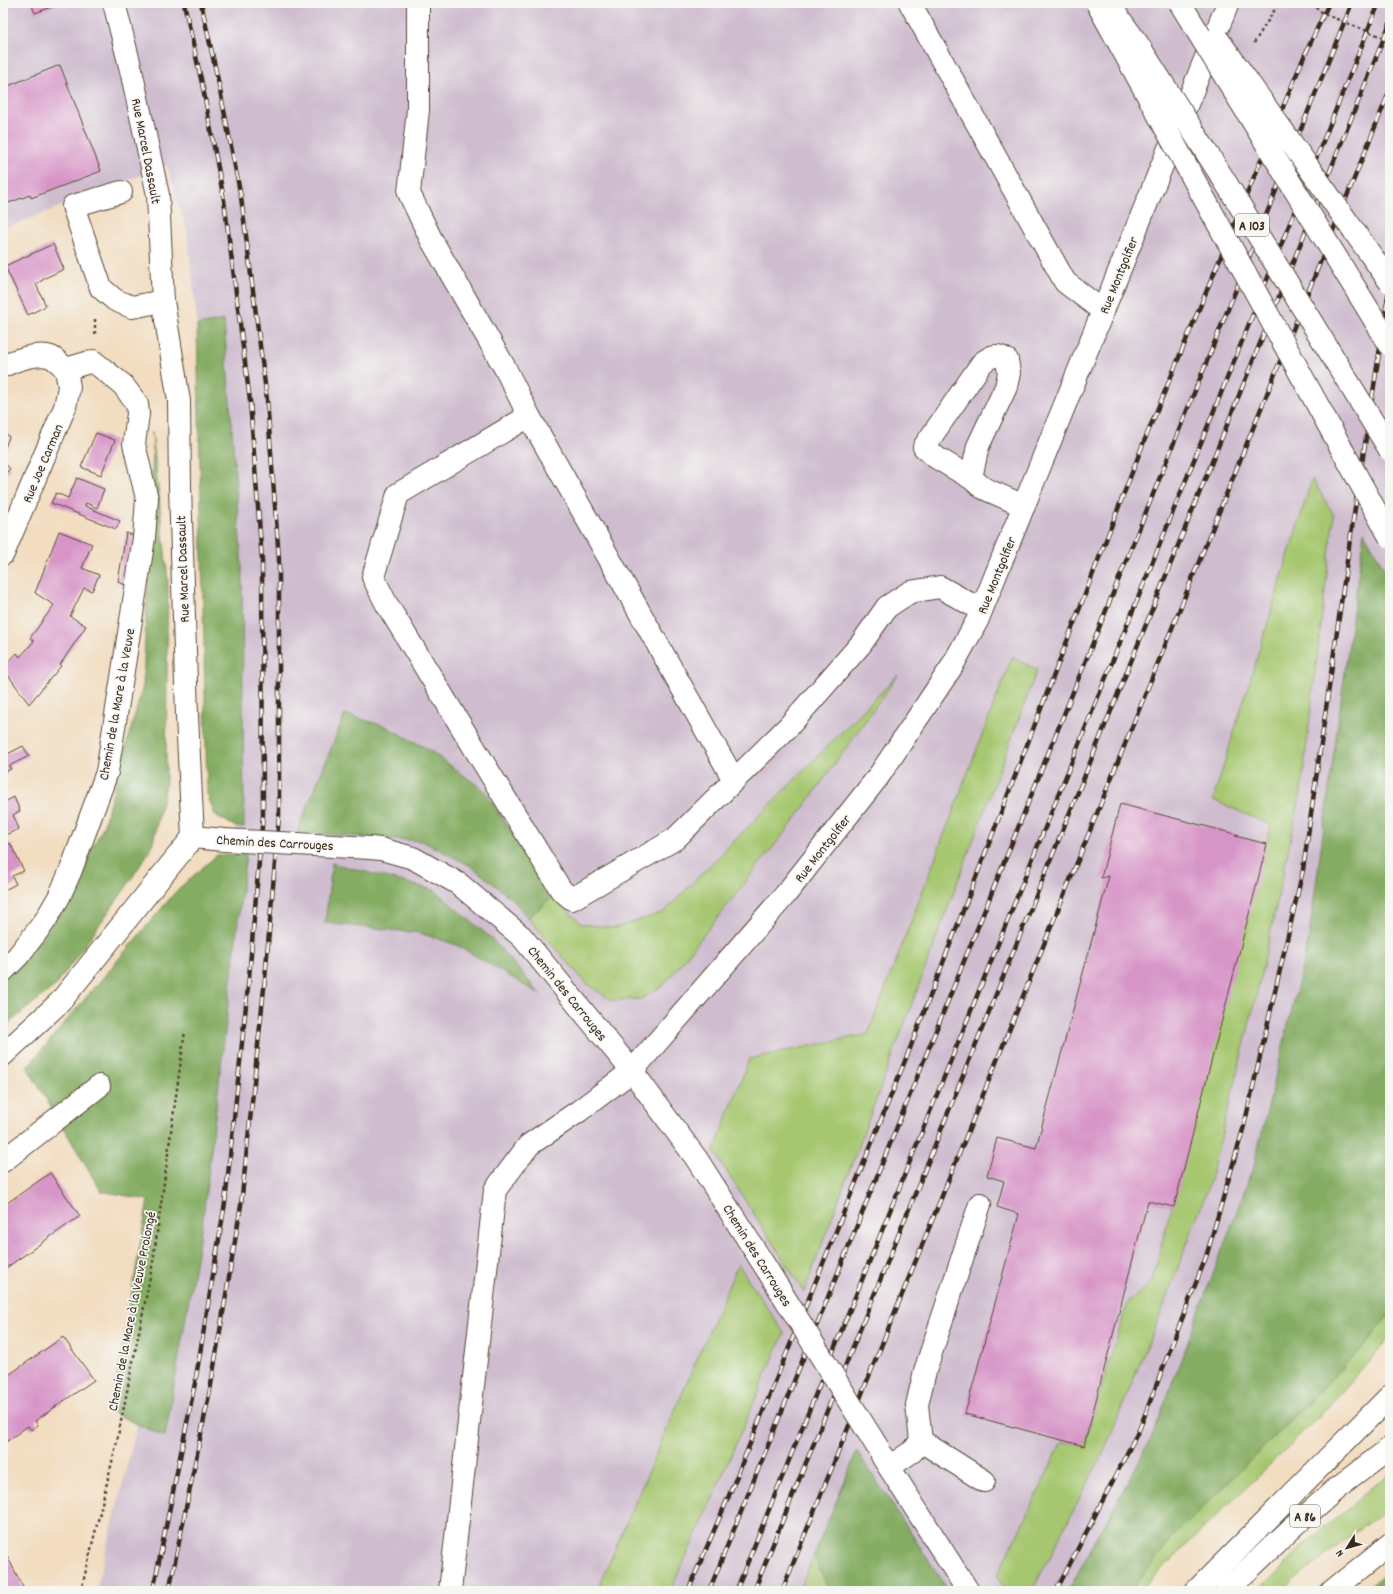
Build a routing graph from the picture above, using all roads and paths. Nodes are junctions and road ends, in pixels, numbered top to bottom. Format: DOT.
graph roads {
  1 [pos="114,3"];
  2 [pos="418,3"];
  3 [pos="910,3"];
  4 [pos="1097,3"];
  5 [pos="1109,3"];
  6 [pos="1180,3"];
  7 [pos="1192,3"];
  8 [pos="1228,3"];
  9 [pos="1311,3"];
  10 [pos="1390,40"];
  11 [pos="121,192"];
  12 [pos="1390,282"];
  13 [pos="163,301"];
  14 [pos="1103,311"];
  15 [pos="1390,345"];
  16 [pos="3,366"];
  17 [pos="66,369"];
  18 [pos="529,416"];
  19 [pos="1390,450"];
  20 [pos="971,478"];
  21 [pos="1024,506"];
  22 [pos="1390,537"];
  23 [pos="3,554"];
  24 [pos="981,610"];
  25 [pos="734,780"];
  26 [pos="193,837"];
  27 [pos="3,971"];
  28 [pos="185,1031"];
  29 [pos="3,1055"];
  30 [pos="632,1071"];
  31 [pos="98,1086"];
  32 [pos="3,1161"];
  33 [pos="980,1204"];
  34 [pos="1390,1396"];
  35 [pos="921,1441"];
  36 [pos="1390,1448"];
  37 [pos="889,1467"];
  38 [pos="984,1481"];
  39 [pos="1390,1544"];
  40 [pos="81,1591"];
  41 [pos="450,1591"];
  42 [pos="968,1591"];
  43 [pos="1196,1591"];
  44 [pos="1226,1591"];
  45 [pos="1332,1591"];
  1 -- 13 [label="main road, Rue Marcel Dassault"];
  2 -- 18 [label="main road"];
  3 -- 14 [label="main road"];
  4 -- 22 [label="main road, bridge"];
  5 -- 19 [label="main road, A 103, bridge"];
  6 -- 15 [label="main road, bridge"];
  7 -- 12 [label="main road, bridge"];
  8 -- 14 [label="main road, Rue Montgolfier"];
  9 -- 10 [label="path"];
  11 -- 13 [label="main road"];
  13 -- 26 [label="main road, Rue Marcel Dassault"];
  14 -- 21 [label="main road, Rue Montgolfier"];
  16 -- 17 [label="main road"];
  17 -- 23 [label="main road, Rue Joe Carman"];
  17 -- 27 [label="main road, Chemin de la Mare à la Veuve"];
  18 -- 25 [label="main road"];
  18 -- 25 [label="main road"];
  20 -- 20 [label="main road"];
  20 -- 21 [label="main road"];
  21 -- 24 [label="main road, Rue Montgolfier"];
  24 -- 25 [label="main road"];
  24 -- 30 [label="main road, Rue Montgolfier"];
  26 -- 29 [label="main road"];
  26 -- 30 [label="main road, Chemin des Carrouges, bridge"];
  28 -- 40 [label="path, Chemin de la Mare à la Veuve Prolongé"];
  30 -- 37 [label="main road, Chemin des Carrouges, bridge"];
  30 -- 41 [label="main road, Rue Montgolfier"];
  31 -- 32 [label="main road"];
  33 -- 35 [label="main road"];
  34 -- 43 [label="main road"];
  35 -- 37 [label="main road"];
  35 -- 38 [label="main road"];
  36 -- 44 [label="main road, A 86"];
  37 -- 42 [label="main road, Chemin des Carrouges"];
  39 -- 45 [label="main road"];
}
